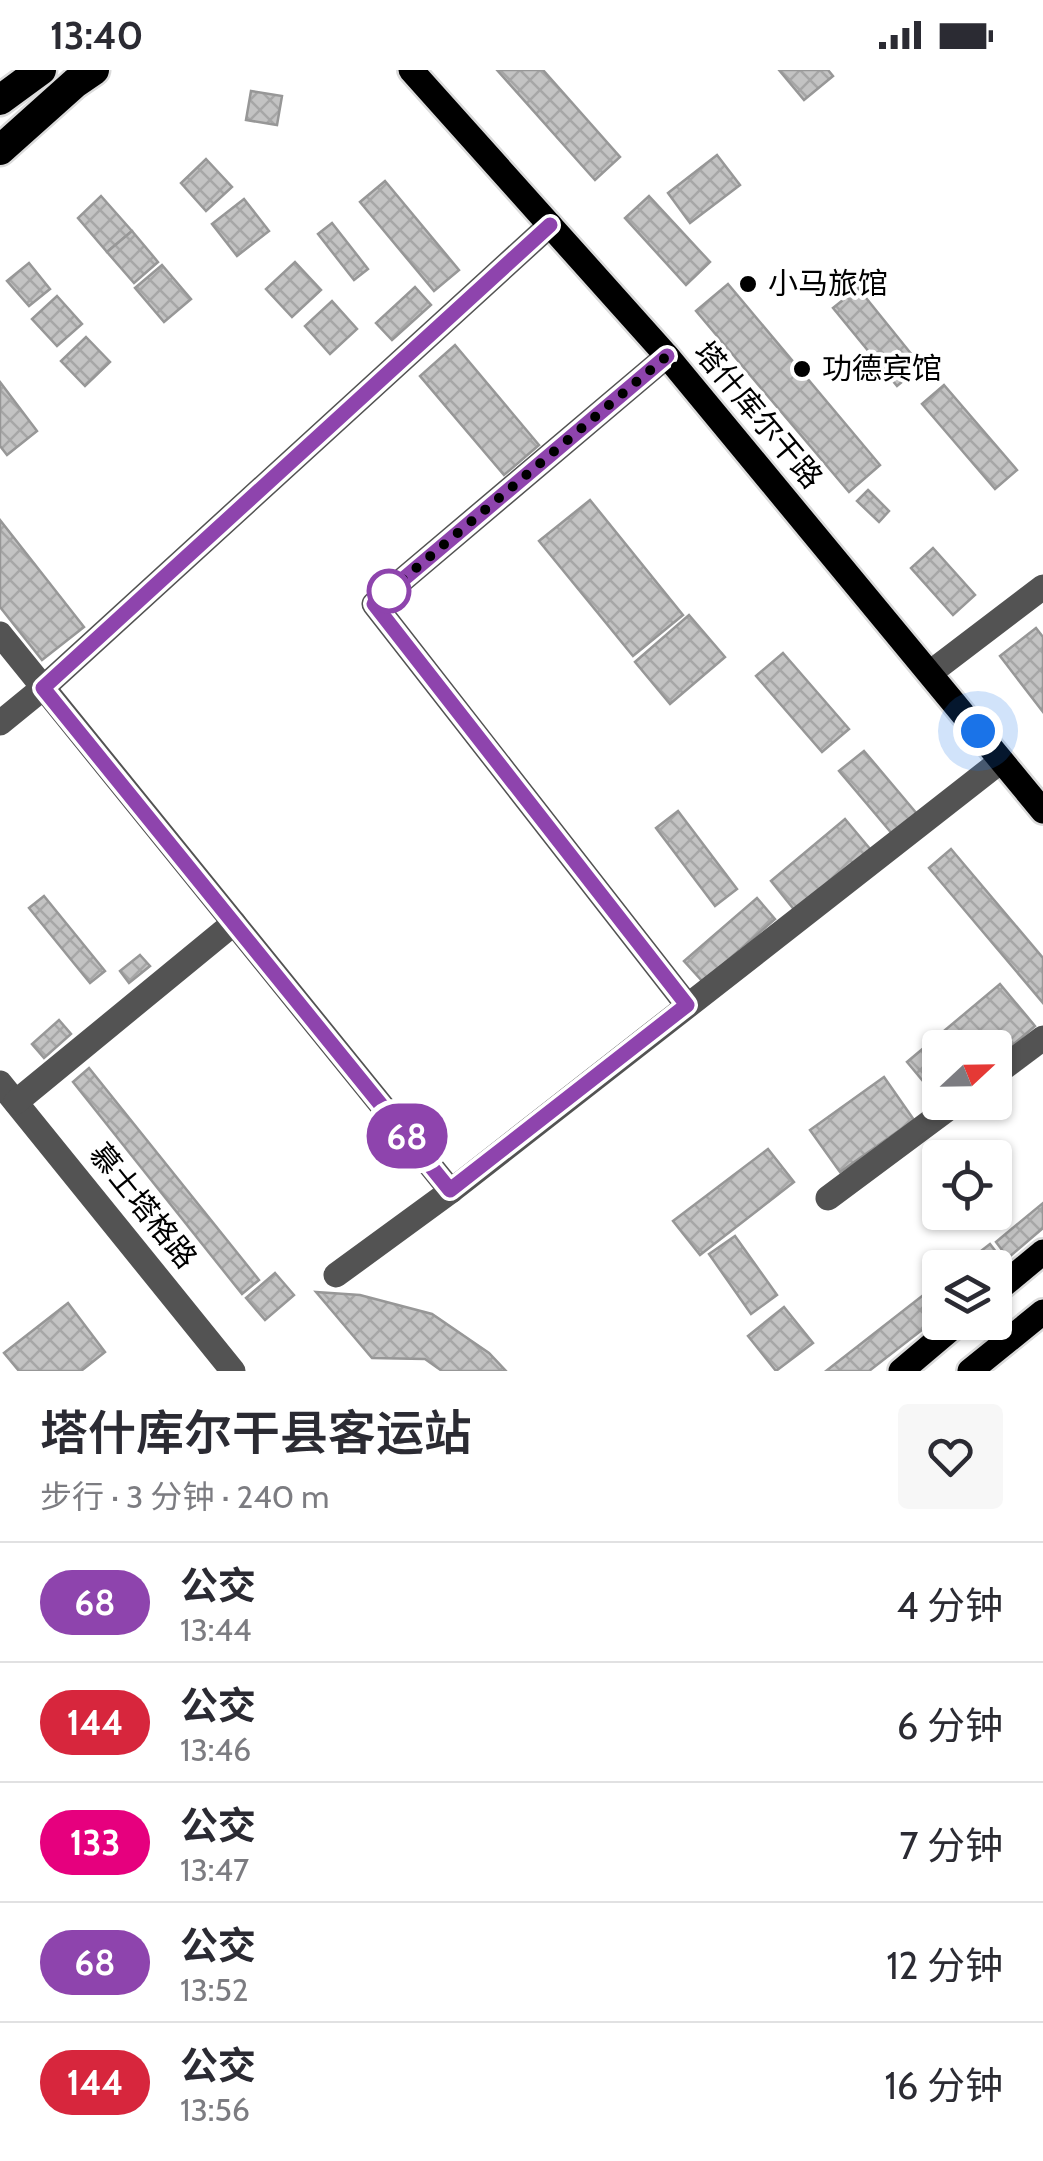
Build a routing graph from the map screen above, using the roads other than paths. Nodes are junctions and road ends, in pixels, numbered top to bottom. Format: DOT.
graph roads {
  1 [pos="40,70"];
  2 [pos="94,70"];
  3 [pos="411,70"];
  4 [pos="0,100"];
  5 [pos="0,150"];
  6 [pos="550,225"];
  7 [pos="667,356"];
  8 [pos="1043,586"];
  9 [pos="0,634"];
  10 [pos="930,673"];
  11 [pos="43,688"];
  12 [pos="0,723"];
  13 [pos="1001,760"];
  14 [pos="1043,811"];
  15 [pos="234,924"];
  16 [pos="687,1005"];
  17 [pos="1043,1038"];
  18 [pos="1012,1061"];
  19 [pos="8,1092"];
  20 [pos="932,1120"];
  21 [pos="450,1190"];
  22 [pos="828,1198"];
  23 [pos="1043,1252"];
  24 [pos="336,1275"];
  25 [pos="1012,1278"];
  26 [pos="1043,1312"];
  27 [pos="938,1340"];
  28 [pos="233,1371"];
  29 [pos="901,1371"];
  30 [pos="970,1371"];
  1 -- 4 [label="highway"];
  2 -- 5 [label="highway"];
  3 -- 6 [label="main road, 塔什库尔干路"];
  6 -- 7 [label="main road, 塔什库尔干路"];
  6 -- 11 [label="street"];
  7 -- 10 [label="main road, 塔什库尔干路"];
  7 -- 16 [label="street"];
  8 -- 10 [label="street"];
  9 -- 11 [label="street"];
  10 -- 13 [label="main road, 塔什库尔干路"];
  11 -- 12 [label="street"];
  11 -- 15 [label="street"];
  13 -- 14 [label="main road, 塔什库尔干路"];
  13 -- 16 [label="street"];
  15 -- 19 [label="street"];
  15 -- 21 [label="street"];
  16 -- 21 [label="street"];
  17 -- 18 [label="street"];
  19 -- 28 [label="street, 慕士塔格路"];
  20 -- 22 [label="street"];
  21 -- 24 [label="street"];
  23 -- 25 [label="main road"];
  26 -- 30 [label="main road"];
  27 -- 29 [label="main road"];
}
